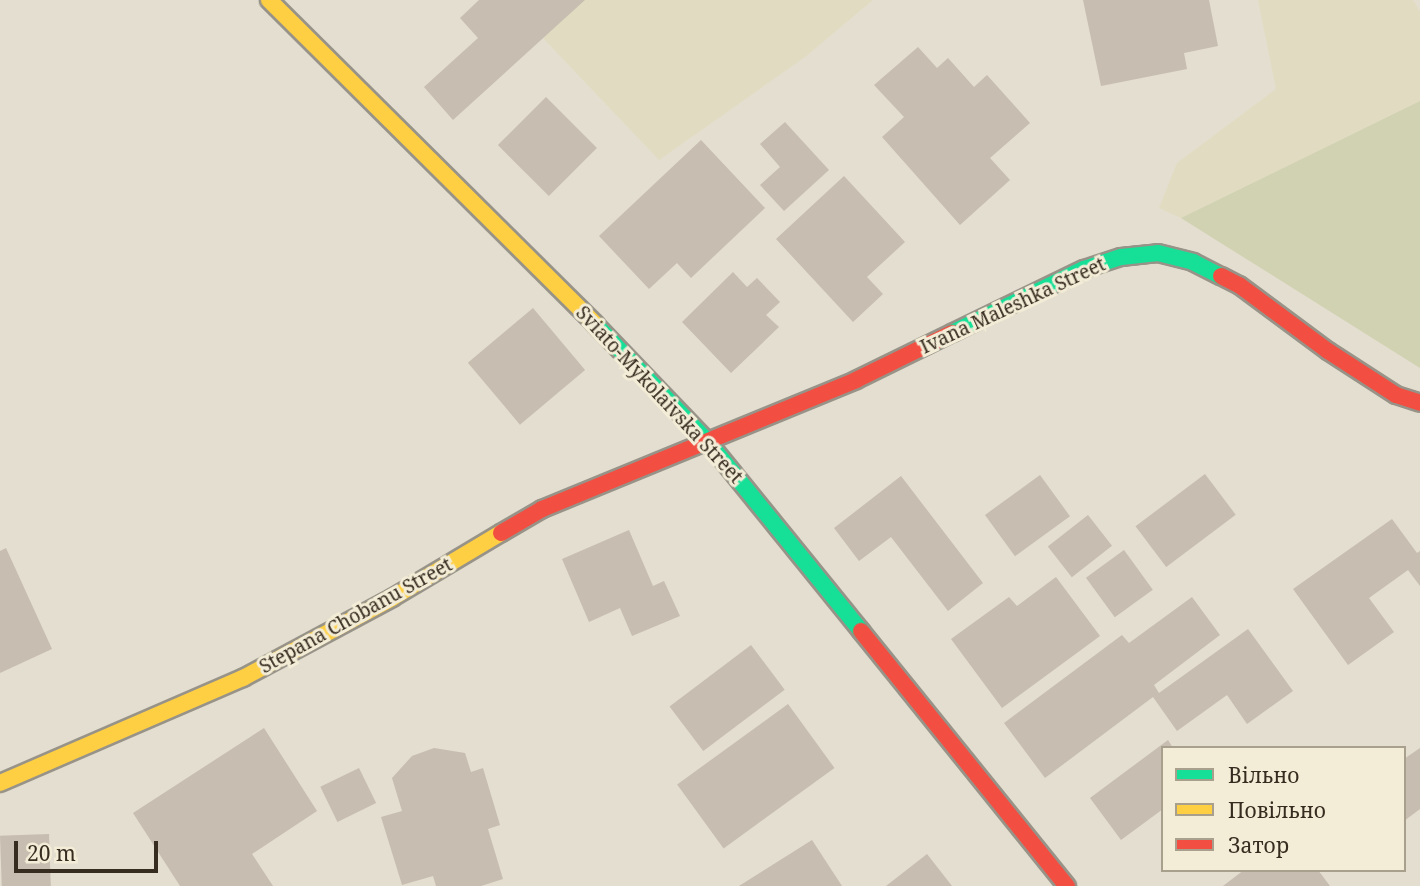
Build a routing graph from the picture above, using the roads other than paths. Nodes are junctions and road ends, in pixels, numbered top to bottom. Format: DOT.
graph roads {
  1 [pos="269,0"];
  2 [pos="1420,403"];
  3 [pos="708,442"];
  4 [pos="0,783"];
  5 [pos="1067,886"];
  1 -- 3 [label="street, Sviato-Mykolaivska Street"];
  2 -- 3 [label="street, Ivana Maleshka Street"];
  3 -- 4 [label="street, Stepana Chobanu Street"];
  3 -- 5 [label="street, Sviato-Mykolaivska Street"];
}
